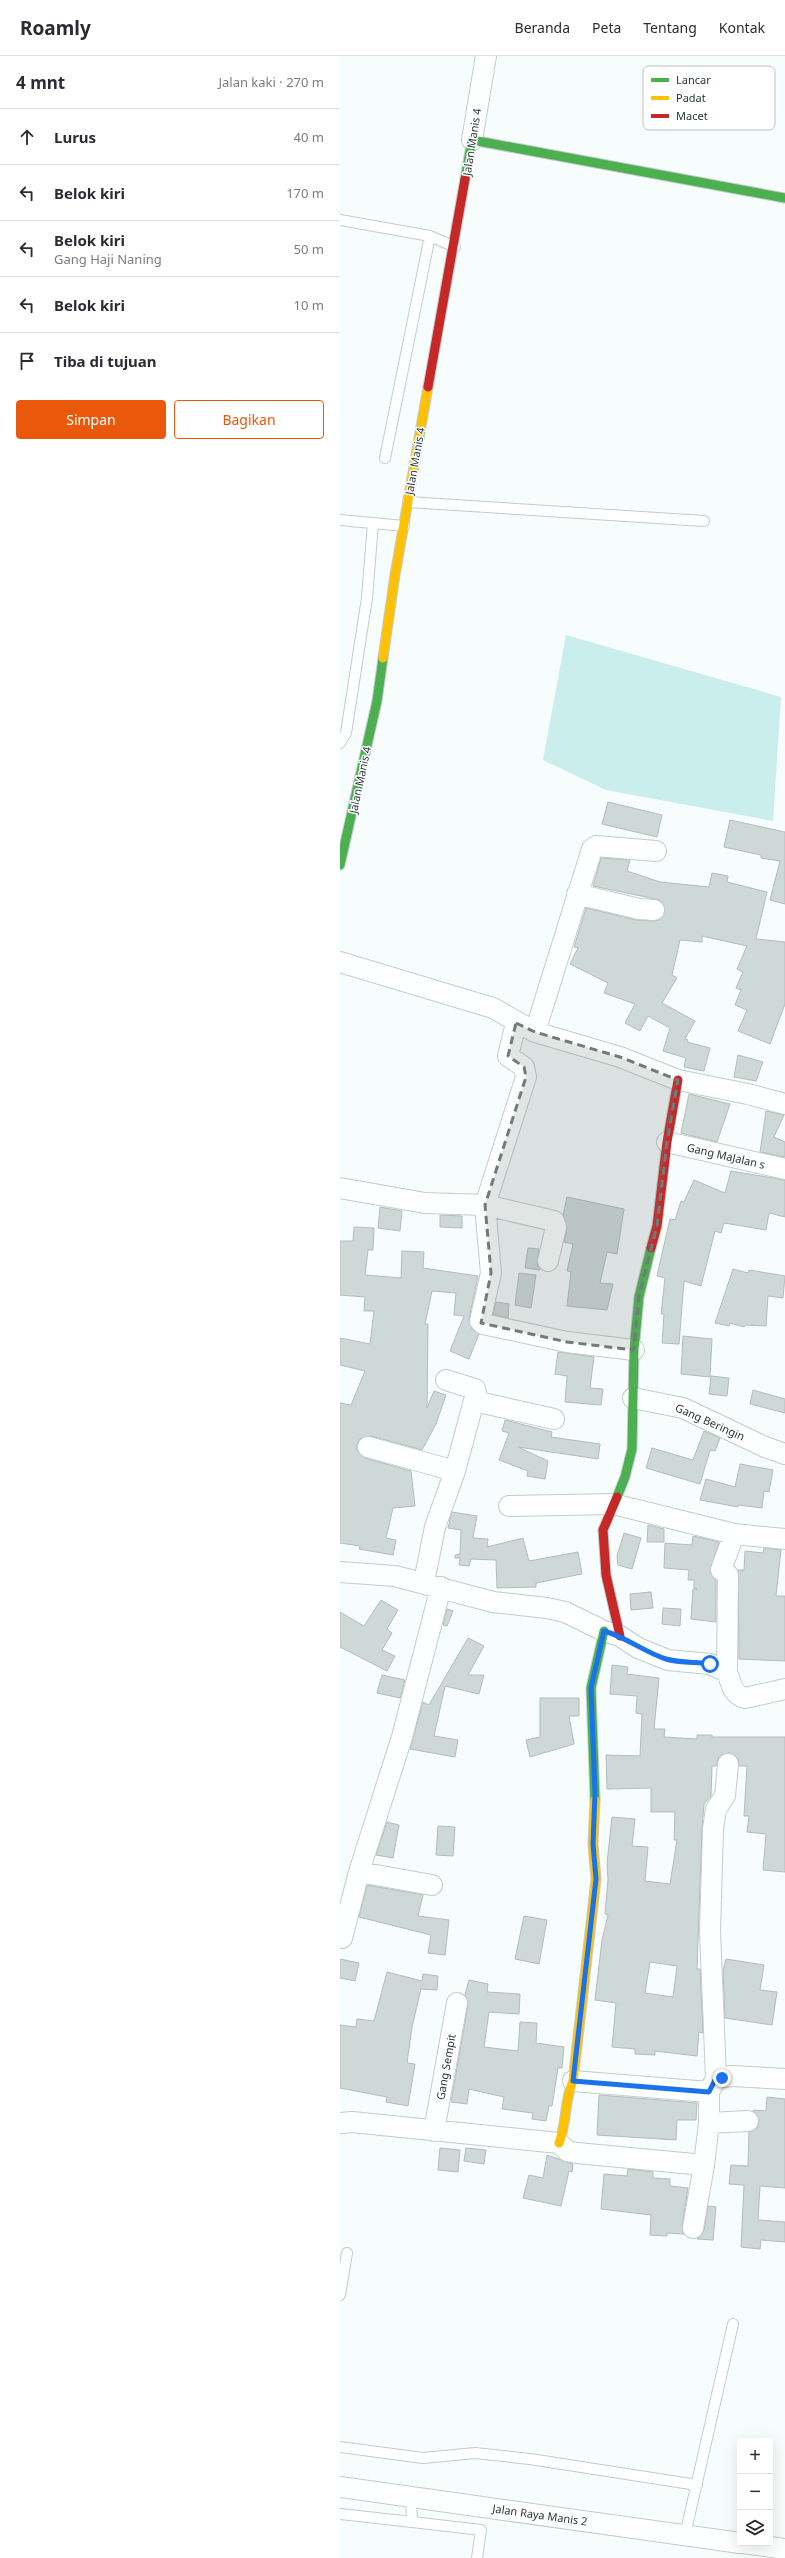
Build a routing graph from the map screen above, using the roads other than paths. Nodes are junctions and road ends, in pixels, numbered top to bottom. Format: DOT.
graph roads {
  1 [pos="486,56"];
  2 [pos="472,140"];
  3 [pos="785,198"];
  4 [pos="340,220"];
  5 [pos="430,236"];
  6 [pos="455,247"];
  7 [pos="385,458"];
  8 [pos="408,502"];
  9 [pos="340,520"];
  10 [pos="704,521"];
  11 [pos="373,523"];
  12 [pos="404,526"];
  13 [pos="340,743"];
  14 [pos="656,850"];
  15 [pos="340,865"];
  16 [pos="577,894"];
  17 [pos="654,910"];
  18 [pos="340,962"];
  19 [pos="516,1023"];
  20 [pos="535,1032"];
  21 [pos="678,1080"];
  22 [pos="785,1104"];
  23 [pos="667,1142"];
  24 [pos="785,1170"];
  25 [pos="340,1188"];
  26 [pos="485,1205"];
  27 [pos="548,1261"];
  28 [pos="634,1350"];
  29 [pos="446,1380"];
  30 [pos="633,1398"];
  31 [pos="474,1401"];
  32 [pos="554,1420"];
  33 [pos="368,1447"];
  34 [pos="785,1454"];
  35 [pos="455,1471"];
  36 [pos="613,1504"];
  37 [pos="509,1506"];
  38 [pos="734,1534"];
  39 [pos="785,1539"];
  40 [pos="340,1572"];
  41 [pos="432,1585"];
  42 [pos="612,1634"];
  43 [pos="727,1672"];
  44 [pos="785,1689"];
  45 [pos="728,1764"];
  46 [pos="359,1872"];
  47 [pos="432,1885"];
  48 [pos="342,1938"];
  49 [pos="458,2003"];
  50 [pos="785,2078"];
  51 [pos="573,2081"];
  52 [pos="713,2085"];
  53 [pos="748,2121"];
  54 [pos="340,2123"];
  55 [pos="709,2123"];
  56 [pos="434,2131"];
  57 [pos="559,2143"];
  58 [pos="704,2165"];
  59 [pos="693,2228"];
  60 [pos="347,2253"];
  61 [pos="340,2296"];
  62 [pos="733,2324"];
  63 [pos="340,2447"];
  64 [pos="698,2485"];
  65 [pos="340,2487"];
  66 [pos="411,2498"];
  67 [pos="340,2514"];
  68 [pos="412,2522"];
  69 [pos="685,2535"];
  70 [pos="737,2543"];
  71 [pos="764,2546"];
  72 [pos="785,2549"];
  73 [pos="477,2558"];
  1 -- 2 [label="street, Jalan Manis 4"];
  2 -- 3 [label="street"];
  2 -- 6 [label="street, Jalan Manis 4"];
  4 -- 5 [label="lane"];
  5 -- 6 [label="lane"];
  5 -- 7 [label="lane"];
  6 -- 8 [label="street, Jalan Manis 4"];
  8 -- 10 [label="lane"];
  8 -- 12 [label="street, Jalan Manis 4"];
  9 -- 11 [label="lane"];
  11 -- 12 [label="lane"];
  11 -- 13 [label="lane"];
  12 -- 15 [label="street, Jalan Manis 4"];
  14 -- 16 [label="street"];
  16 -- 17 [label="street"];
  16 -- 20 [label="street"];
  18 -- 19 [label="street"];
  19 -- 20 [label="street"];
  19 -- 26 [label="street"];
  20 -- 21 [label="street"];
  21 -- 22 [label="street"];
  21 -- 23 [label="street"];
  23 -- 24 [label="street, Gang MaJalan s"];
  23 -- 28 [label="street"];
  25 -- 26 [label="street"];
  26 -- 27 [label="street"];
  26 -- 28 [label="street"];
  28 -- 30 [label="street"];
  29 -- 31 [label="street"];
  30 -- 34 [label="street, Gang Beringin"];
  30 -- 36 [label="street"];
  31 -- 32 [label="street"];
  31 -- 35 [label="street"];
  33 -- 35 [label="street"];
  35 -- 41 [label="street"];
  36 -- 37 [label="street"];
  36 -- 38 [label="street"];
  36 -- 42 [label="street"];
  38 -- 39 [label="street"];
  38 -- 43 [label="street"];
  40 -- 41 [label="street"];
  41 -- 42 [label="street"];
  41 -- 46 [label="street"];
  42 -- 43 [label="street"];
  42 -- 51 [label="street"];
  43 -- 44 [label="street"];
  45 -- 52 [label="street"];
  46 -- 47 [label="street"];
  46 -- 48 [label="street"];
  49 -- 56 [label="street, Gang Sempit"];
  50 -- 52 [label="street"];
  51 -- 52 [label="street"];
  51 -- 57 [label="street"];
  52 -- 55 [label="street"];
  53 -- 55 [label="street"];
  54 -- 56 [label="street"];
  55 -- 58 [label="street"];
  56 -- 57 [label="street"];
  57 -- 58 [label="street"];
  58 -- 59 [label="street"];
  60 -- 61 [label="lane"];
  62 -- 64 [label="lane"];
  63 -- 64 [label="lane"];
  64 -- 69 [label="lane"];
  65 -- 66 [label="street, Jalan Raya Manis 2"];
  66 -- 68 [label="lane"];
  66 -- 69 [label="street, Jalan Raya Manis 2"];
  67 -- 68 [label="lane"];
  68 -- 73 [label="lane"];
  69 -- 70 [label="street, Jalan Raya Manis 2"];
  71 -- 72 [label="street"];
}
